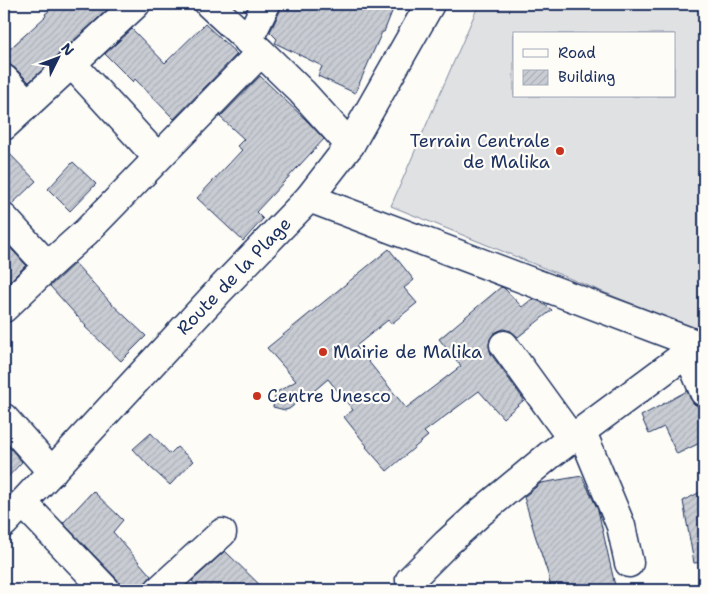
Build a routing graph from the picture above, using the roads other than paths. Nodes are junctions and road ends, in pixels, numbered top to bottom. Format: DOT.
graph roads {
  1 [pos="208,4"];
  2 [pos="266,4"];
  3 [pos="430,4"];
  4 [pos="123,8"];
  5 [pos="255,47"];
  6 [pos="71,63"];
  7 [pos="4,79"];
  8 [pos="28,104"];
  9 [pos="4,126"];
  10 [pos="350,145"];
  11 [pos="158,158"];
  12 [pos="309,198"];
  13 [pos="4,218"];
  14 [pos="48,266"];
  15 [pos="4,308"];
  16 [pos="504,345"];
  17 [pos="697,348"];
  18 [pos="704,392"];
  19 [pos="4,418"];
  20 [pos="577,435"];
  21 [pos="52,472"];
  22 [pos="23,503"];
  23 [pos="4,523"];
  24 [pos="222,533"];
  25 [pos="630,563"];
  26 [pos="404,587"];
  27 [pos="106,590"];
  28 [pos="160,590"];
  1 -- 5 [label="street"];
  2 -- 5 [label="street"];
  3 -- 10 [label="street, Route de la Plage"];
  4 -- 6 [label="street"];
  5 -- 10 [label="street"];
  5 -- 11 [label="street"];
  6 -- 8 [label="street"];
  6 -- 11 [label="street"];
  7 -- 8 [label="street"];
  8 -- 9 [label="street"];
  10 -- 12 [label="street, Route de la Plage"];
  11 -- 14 [label="street"];
  12 -- 17 [label="street"];
  12 -- 21 [label="street, Route de la Plage"];
  13 -- 14 [label="street"];
  14 -- 15 [label="street"];
  16 -- 20 [label="street"];
  17 -- 18 [label="street"];
  17 -- 20 [label="street"];
  19 -- 21 [label="street"];
  20 -- 25 [label="street"];
  20 -- 26 [label="street"];
  21 -- 22 [label="street, Route de la Plage"];
  22 -- 23 [label="street, Route de la Plage"];
  22 -- 27 [label="street"];
  24 -- 28 [label="street"];
}
